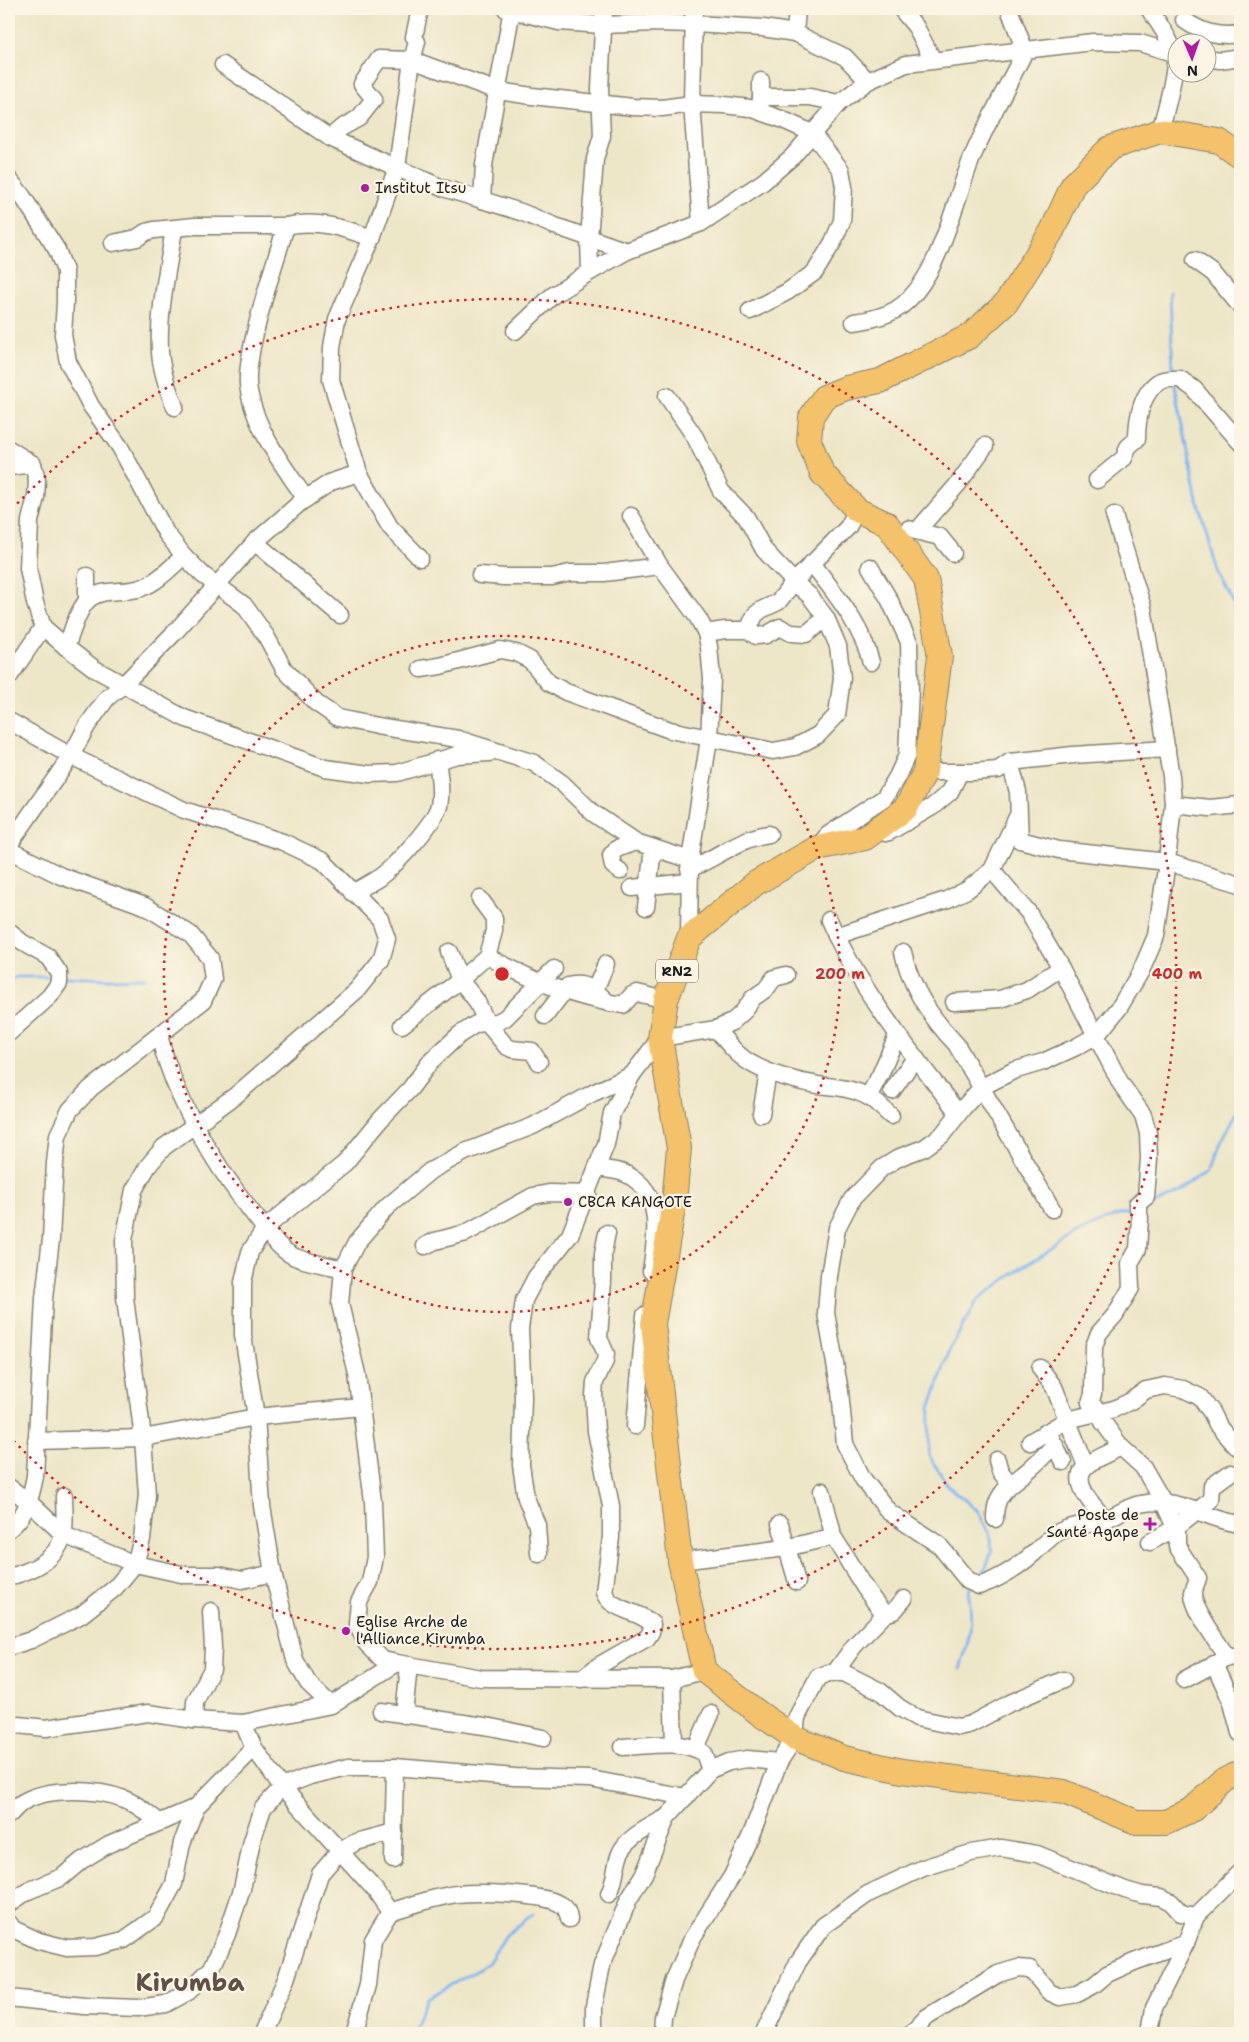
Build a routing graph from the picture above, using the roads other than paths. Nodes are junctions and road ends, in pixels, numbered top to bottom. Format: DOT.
graph roads {
  1 [pos="420,9"];
  2 [pos="510,9"];
  3 [pos="797,9"];
  4 [pos="900,9"];
  5 [pos="1009,9"];
  6 [pos="1149,9"];
  7 [pos="694,16"];
  8 [pos="604,17"];
  9 [pos="1184,20"];
  10 [pos="795,33"];
  11 [pos="1240,34"];
  12 [pos="1166,36"];
  13 [pos="1024,51"];
  14 [pos="1166,51"];
  15 [pos="1240,57"];
  16 [pos="1216,59"];
  17 [pos="412,60"];
  18 [pos="933,60"];
  19 [pos="222,65"];
  20 [pos="868,81"];
  21 [pos="1172,82"];
  22 [pos="498,91"];
  23 [pos="761,96"];
  24 [pos="839,103"];
  25 [pos="600,104"];
  26 [pos="692,104"];
  27 [pos="1160,132"];
  28 [pos="812,133"];
  29 [pos="330,138"];
  30 [pos="1240,156"];
  31 [pos="397,168"];
  32 [pos="9,179"];
  33 [pos="482,200"];
  34 [pos="701,223"];
  35 [pos="286,226"];
  36 [pos="174,229"];
  37 [pos="372,238"];
  38 [pos="590,239"];
  39 [pos="113,244"];
  40 [pos="627,251"];
  41 [pos="1195,260"];
  42 [pos="590,272"];
  43 [pos="1240,306"];
  44 [pos="750,311"];
  45 [pos="854,322"];
  46 [pos="515,331"];
  47 [pos="667,396"];
  48 [pos="176,407"];
  49 [pos="1240,442"];
  50 [pos="985,446"];
  51 [pos="9,449"];
  52 [pos="33,464"];
  53 [pos="9,467"];
  54 [pos="359,473"];
  55 [pos="1097,480"];
  56 [pos="306,499"];
  57 [pos="857,510"];
  58 [pos="1114,515"];
  59 [pos="631,516"];
  60 [pos="887,524"];
  61 [pos="917,531"];
  62 [pos="255,542"];
  63 [pos="953,553"];
  64 [pos="184,556"];
  65 [pos="420,558"];
  66 [pos="812,563"];
  67 [pos="660,566"];
  68 [pos="870,568"];
  69 [pos="480,574"];
  70 [pos="87,576"];
  71 [pos="794,582"];
  72 [pos="216,584"];
  73 [pos="86,601"];
  74 [pos="340,615"];
  75 [pos="826,618"];
  76 [pos="43,627"];
  77 [pos="748,630"];
  78 [pos="706,633"];
  79 [pos="66,648"];
  80 [pos="871,662"];
  81 [pos="421,669"];
  82 [pos="9,677"];
  83 [pos="124,684"];
  84 [pos="9,721"];
  85 [pos="709,739"];
  86 [pos="1167,750"];
  87 [pos="500,752"];
  88 [pos="71,756"];
  89 [pos="438,760"];
  90 [pos="1010,762"];
  91 [pos="925,772"];
  92 [pos="960,772"];
  93 [pos="1173,804"];
  94 [pos="1240,805"];
  95 [pos="1019,812"];
  96 [pos="769,834"];
  97 [pos="865,838"];
  98 [pos="636,842"];
  99 [pos="9,845"];
  100 [pos="653,848"];
  101 [pos="817,848"];
  102 [pos="9,850"];
  103 [pos="1167,862"];
  104 [pos="689,870"];
  105 [pos="992,870"];
  106 [pos="620,871"];
  107 [pos="1240,884"];
  108 [pos="648,885"];
  109 [pos="632,888"];
  110 [pos="353,893"];
  111 [pos="480,899"];
  112 [pos="646,907"];
  113 [pos="829,920"];
  114 [pos="9,932"];
  115 [pos="836,936"];
  116 [pos="689,938"];
  117 [pos="449,952"];
  118 [pos="903,952"];
  119 [pos="487,956"];
  120 [pos="606,964"];
  121 [pos="1061,968"];
  122 [pos="554,969"];
  123 [pos="786,975"];
  124 [pos="460,980"];
  125 [pos="540,982"];
  126 [pos="595,990"];
  127 [pos="564,991"];
  128 [pos="666,1000"];
  129 [pos="954,1002"];
  130 [pos="608,1003"];
  131 [pos="545,1016"];
  132 [pos="487,1024"];
  133 [pos="402,1025"];
  134 [pos="716,1029"];
  135 [pos="9,1033"];
  136 [pos="1097,1034"];
  137 [pos="897,1035"];
  138 [pos="159,1036"];
  139 [pos="660,1038"];
  140 [pos="915,1058"];
  141 [pos="539,1062"];
  142 [pos="768,1072"];
  143 [pos="632,1075"];
  144 [pos="982,1087"];
  145 [pos="892,1091"];
  146 [pos="868,1097"];
  147 [pos="958,1113"];
  148 [pos="761,1114"];
  149 [pos="891,1116"];
  150 [pos="194,1125"];
  151 [pos="597,1168"];
  152 [pos="588,1194"];
  153 [pos="1052,1209"];
  154 [pos="265,1228"];
  155 [pos="607,1233"];
  156 [pos="424,1246"];
  157 [pos="343,1270"];
  158 [pos="1040,1368"];
  159 [pos="361,1407"];
  160 [pos="1098,1411"];
  161 [pos="256,1417"];
  162 [pos="1067,1420"];
  163 [pos="635,1426"];
  164 [pos="143,1438"];
  165 [pos="1052,1438"];
  166 [pos="36,1441"];
  167 [pos="1030,1442"];
  168 [pos="1235,1446"];
  169 [pos="1121,1447"];
  170 [pos="997,1460"];
  171 [pos="1064,1462"];
  172 [pos="1086,1466"];
  173 [pos="1230,1472"];
  174 [pos="1010,1484"];
  175 [pos="9,1487"];
  176 [pos="822,1492"];
  177 [pos="64,1496"];
  178 [pos="30,1503"];
  179 [pos="1164,1503"];
  180 [pos="1198,1511"];
  181 [pos="995,1519"];
  182 [pos="1106,1520"];
  183 [pos="780,1524"];
  184 [pos="1240,1524"];
  185 [pos="1175,1528"];
  186 [pos="9,1529"];
  187 [pos="832,1535"];
  188 [pos="64,1536"];
  189 [pos="1150,1542"];
  190 [pos="786,1548"];
  191 [pos="539,1554"];
  192 [pos="680,1561"];
  193 [pos="135,1564"];
  194 [pos="273,1573"];
  195 [pos="9,1577"];
  196 [pos="796,1582"];
  197 [pos="904,1599"];
  198 [pos="211,1611"];
  199 [pos="884,1614"];
  200 [pos="9,1647"];
  201 [pos="1227,1658"];
  202 [pos="403,1664"];
  203 [pos="704,1671"];
  204 [pos="836,1671"];
  205 [pos="581,1679"];
  206 [pos="672,1679"];
  207 [pos="1063,1680"];
  208 [pos="1184,1680"];
  209 [pos="331,1705"];
  210 [pos="381,1711"];
  211 [pos="711,1714"];
  212 [pos="404,1715"];
  213 [pos="194,1720"];
  214 [pos="243,1722"];
  215 [pos="9,1724"];
  216 [pos="1240,1733"];
  217 [pos="543,1738"];
  218 [pos="795,1738"];
  219 [pos="674,1744"];
  220 [pos="623,1747"];
  221 [pos="254,1748"];
  222 [pos="696,1748"];
  223 [pos="779,1762"];
  224 [pos="395,1766"];
  225 [pos="710,1770"];
  226 [pos="1240,1773"];
  227 [pos="282,1788"];
  228 [pos="686,1797"];
  229 [pos="196,1806"];
  230 [pos="9,1815"];
  231 [pos="667,1817"];
  232 [pos="159,1822"];
  233 [pos="394,1832"];
  234 [pos="339,1852"];
  235 [pos="393,1860"];
  236 [pos="1240,1872"];
  237 [pos="609,1894"];
  238 [pos="9,1904"];
  239 [pos="390,1912"];
  240 [pos="1196,1916"];
  241 [pos="569,1919"];
  242 [pos="9,1923"];
  243 [pos="1186,1942"];
  244 [pos="9,1998"];
  245 [pos="262,2033"];
  246 [pos="354,2033"];
  247 [pos="594,2033"];
  248 [pos="662,2033"];
  249 [pos="764,2033"];
  250 [pos="912,2033"];
  251 [pos="1150,2033"];
  1 -- 17 [label="street"];
  2 -- 8 [label="street"];
  2 -- 22 [label="street"];
  3 -- 10 [label="street"];
  4 -- 18 [label="street"];
  5 -- 13 [label="street"];
  6 -- 12 [label="street"];
  7 -- 8 [label="street"];
  7 -- 10 [label="street"];
  7 -- 26 [label="street"];
  8 -- 25 [label="street"];
  9 -- 11 [label="street"];
  10 -- 20 [label="street"];
  13 -- 14 [label="street"];
  13 -- 18 [label="street"];
  13 -- 45 [label="street"];
  15 -- 16 [label="street"];
  17 -- 22 [label="street"];
  17 -- 29 [label="street"];
  17 -- 31 [label="street"];
  18 -- 20 [label="street"];
  19 -- 29 [label="street"];
  20 -- 24 [label="street"];
  21 -- 27 [label="street"];
  22 -- 25 [label="street"];
  22 -- 33 [label="street"];
  23 -- 24 [label="street"];
  23 -- 26 [label="street"];
  23 -- 28 [label="street"];
  24 -- 28 [label="street"];
  25 -- 26 [label="street"];
  25 -- 38 [label="street"];
  26 -- 34 [label="street"];
  27 -- 30 [label="highway, RN2"];
  27 -- 57 [label="highway, RN2"];
  28 -- 34 [label="street"];
  28 -- 44 [label="street"];
  29 -- 31 [label="street"];
  31 -- 33 [label="street"];
  31 -- 37 [label="street"];
  32 -- 64 [label="street"];
  33 -- 38 [label="street"];
  34 -- 40 [label="street"];
  35 -- 36 [label="street"];
  35 -- 37 [label="street"];
  35 -- 56 [label="street"];
  36 -- 39 [label="street"];
  36 -- 48 [label="street"];
  37 -- 54 [label="street"];
  38 -- 40 [label="street"];
  38 -- 42 [label="street"];
  40 -- 42 [label="street"];
  41 -- 43 [label="street"];
  42 -- 46 [label="street"];
  47 -- 71 [label="street"];
  49 -- 55 [label="street"];
  50 -- 61 [label="street"];
  51 -- 52 [label="street"];
  52 -- 53 [label="street"];
  52 -- 76 [label="street"];
  54 -- 56 [label="street"];
  54 -- 65 [label="street"];
  56 -- 62 [label="street"];
  57 -- 60 [label="highway, RN2"];
  57 -- 66 [label="street"];
  58 -- 86 [label="street"];
  59 -- 67 [label="street"];
  60 -- 61 [label="street"];
  60 -- 91 [label="highway, RN2"];
  61 -- 63 [label="street"];
  62 -- 72 [label="street"];
  62 -- 74 [label="street"];
  64 -- 72 [label="street"];
  64 -- 73 [label="street"];
  66 -- 71 [label="street"];
  66 -- 80 [label="street"];
  67 -- 69 [label="street"];
  67 -- 78 [label="street"];
  68 -- 101 [label="street"];
  70 -- 73 [label="street"];
  71 -- 75 [label="street"];
  71 -- 77 [label="street"];
  72 -- 83 [label="street"];
  72 -- 87 [label="street"];
  73 -- 79 [label="street"];
  75 -- 77 [label="street"];
  75 -- 85 [label="street"];
  76 -- 79 [label="street"];
  76 -- 82 [label="street"];
  77 -- 78 [label="street"];
  78 -- 85 [label="street"];
  79 -- 83 [label="street"];
  81 -- 85 [label="street"];
  83 -- 88 [label="street"];
  83 -- 89 [label="street"];
  84 -- 88 [label="street"];
  85 -- 104 [label="street"];
  86 -- 90 [label="street"];
  86 -- 93 [label="street"];
  87 -- 89 [label="street"];
  87 -- 98 [label="street"];
  88 -- 99 [label="street"];
  88 -- 110 [label="street"];
  89 -- 110 [label="street"];
  90 -- 92 [label="street"];
  90 -- 95 [label="street"];
  91 -- 92 [label="street"];
  91 -- 97 [label="highway, RN2"];
  92 -- 97 [label="street"];
  93 -- 94 [label="street"];
  93 -- 103 [label="street"];
  95 -- 103 [label="street"];
  95 -- 105 [label="street"];
  96 -- 104 [label="street"];
  97 -- 101 [label="highway, RN2"];
  98 -- 100 [label="street"];
  98 -- 106 [label="street"];
  100 -- 104 [label="street"];
  100 -- 108 [label="street"];
  101 -- 116 [label="highway, RN2"];
  102 -- 138 [label="street"];
  103 -- 107 [label="street"];
  103 -- 136 [label="street"];
  104 -- 108 [label="street"];
  104 -- 116 [label="street"];
  105 -- 115 [label="street"];
  105 -- 121 [label="street"];
  108 -- 109 [label="street"];
  108 -- 112 [label="street"];
  110 -- 150 [label="street"];
  111 -- 119 [label="street"];
  113 -- 115 [label="street"];
  114 -- 135 [label="street"];
  115 -- 137 [label="street"];
  116 -- 128 [label="highway, RN2"];
  117 -- 124 [label="street"];
  118 -- 144 [label="street"];
  119 -- 124 [label="street"];
  119 -- 125 [label="street"];
  120 -- 126 [label="street"];
  121 -- 129 [label="street"];
  121 -- 136 [label="street"];
  122 -- 125 [label="street"];
  123 -- 134 [label="street"];
  124 -- 132 [label="street"];
  124 -- 133 [label="street"];
  125 -- 127 [label="street"];
  125 -- 132 [label="street"];
  126 -- 127 [label="street"];
  126 -- 130 [label="street"];
  127 -- 130 [label="street"];
  127 -- 131 [label="street"];
  128 -- 130 [label="street"];
  128 -- 139 [label="highway, RN2"];
  132 -- 141 [label="street"];
  132 -- 154 [label="street"];
  134 -- 139 [label="street"];
  134 -- 142 [label="street"];
  136 -- 144 [label="street"];
  136 -- 160 [label="street"];
  137 -- 140 [label="street"];
  137 -- 146 [label="street"];
  138 -- 150 [label="street"];
  138 -- 166 [label="street"];
  139 -- 143 [label="street"];
  139 -- 192 [label="highway, RN2"];
  140 -- 145 [label="street"];
  140 -- 147 [label="street"];
  142 -- 146 [label="street"];
  142 -- 148 [label="street"];
  143 -- 151 [label="street"];
  143 -- 157 [label="street"];
  144 -- 147 [label="street"];
  144 -- 153 [label="street"];
  146 -- 149 [label="street"];
  147 -- 182 [label="street"];
  150 -- 154 [label="street"];
  150 -- 164 [label="street"];
  151 -- 152 [label="street"];
  151 -- 163 [label="street"];
  152 -- 156 [label="street"];
  152 -- 191 [label="street"];
  154 -- 157 [label="street"];
  154 -- 161 [label="street"];
  155 -- 205 [label="street"];
  157 -- 159 [label="street"];
  158 -- 162 [label="street"];
  159 -- 161 [label="street"];
  159 -- 202 [label="street"];
  160 -- 162 [label="street"];
  160 -- 168 [label="street"];
  160 -- 169 [label="street"];
  161 -- 164 [label="street"];
  161 -- 194 [label="street"];
  162 -- 165 [label="street"];
  162 -- 172 [label="street"];
  164 -- 166 [label="street"];
  164 -- 193 [label="street"];
  165 -- 167 [label="street"];
  165 -- 171 [label="street"];
  165 -- 174 [label="street"];
  166 -- 178 [label="street"];
  169 -- 172 [label="street"];
  169 -- 179 [label="street"];
  170 -- 174 [label="street"];
  172 -- 182 [label="street"];
  173 -- 180 [label="street"];
  174 -- 181 [label="street"];
  175 -- 178 [label="street"];
  176 -- 187 [label="street"];
  177 -- 188 [label="street"];
  178 -- 186 [label="street"];
  178 -- 188 [label="street"];
  179 -- 180 [label="street"];
  179 -- 182 [label="street"];
  179 -- 185 [label="street"];
  180 -- 184 [label="street"];
  180 -- 185 [label="street"];
  183 -- 190 [label="street"];
  185 -- 189 [label="street"];
  185 -- 201 [label="street"];
  187 -- 190 [label="street"];
  187 -- 199 [label="street"];
  188 -- 193 [label="street"];
  188 -- 195 [label="street"];
  190 -- 192 [label="street"];
  190 -- 196 [label="street"];
  192 -- 203 [label="highway, RN2"];
  193 -- 194 [label="street"];
  193 -- 200 [label="street"];
  194 -- 209 [label="street"];
  197 -- 199 [label="street"];
  198 -- 213 [label="street"];
  199 -- 204 [label="street"];
  201 -- 208 [label="street"];
  201 -- 216 [label="street"];
  202 -- 205 [label="street"];
  202 -- 209 [label="street"];
  202 -- 212 [label="street"];
  203 -- 206 [label="street"];
  203 -- 218 [label="highway"];
  204 -- 207 [label="street"];
  204 -- 218 [label="street"];
  205 -- 206 [label="street"];
  206 -- 219 [label="street"];
  209 -- 214 [label="street"];
  210 -- 212 [label="street"];
  211 -- 222 [label="street"];
  212 -- 217 [label="street"];
  213 -- 214 [label="street"];
  213 -- 215 [label="street"];
  214 -- 221 [label="street"];
  218 -- 223 [label="street"];
  218 -- 226 [label="highway"];
  219 -- 220 [label="street"];
  219 -- 222 [label="street"];
  221 -- 227 [label="street"];
  221 -- 229 [label="street"];
  222 -- 225 [label="street"];
  223 -- 225 [label="street"];
  223 -- 248 [label="street"];
  224 -- 227 [label="street"];
  224 -- 228 [label="street"];
  224 -- 233 [label="street"];
  225 -- 228 [label="street"];
  227 -- 234 [label="street"];
  227 -- 244 [label="street"];
  228 -- 231 [label="street"];
  229 -- 232 [label="street"];
  229 -- 242 [label="street"];
  230 -- 232 [label="street"];
  231 -- 237 [label="street"];
  231 -- 247 [label="street"];
  232 -- 238 [label="street"];
  233 -- 234 [label="street"];
  233 -- 235 [label="street"];
  234 -- 239 [label="street"];
  234 -- 245 [label="street"];
  236 -- 240 [label="street"];
  239 -- 241 [label="street"];
  239 -- 246 [label="street"];
  240 -- 243 [label="street"];
  240 -- 249 [label="street"];
  243 -- 250 [label="street"];
  243 -- 251 [label="street"];
}
